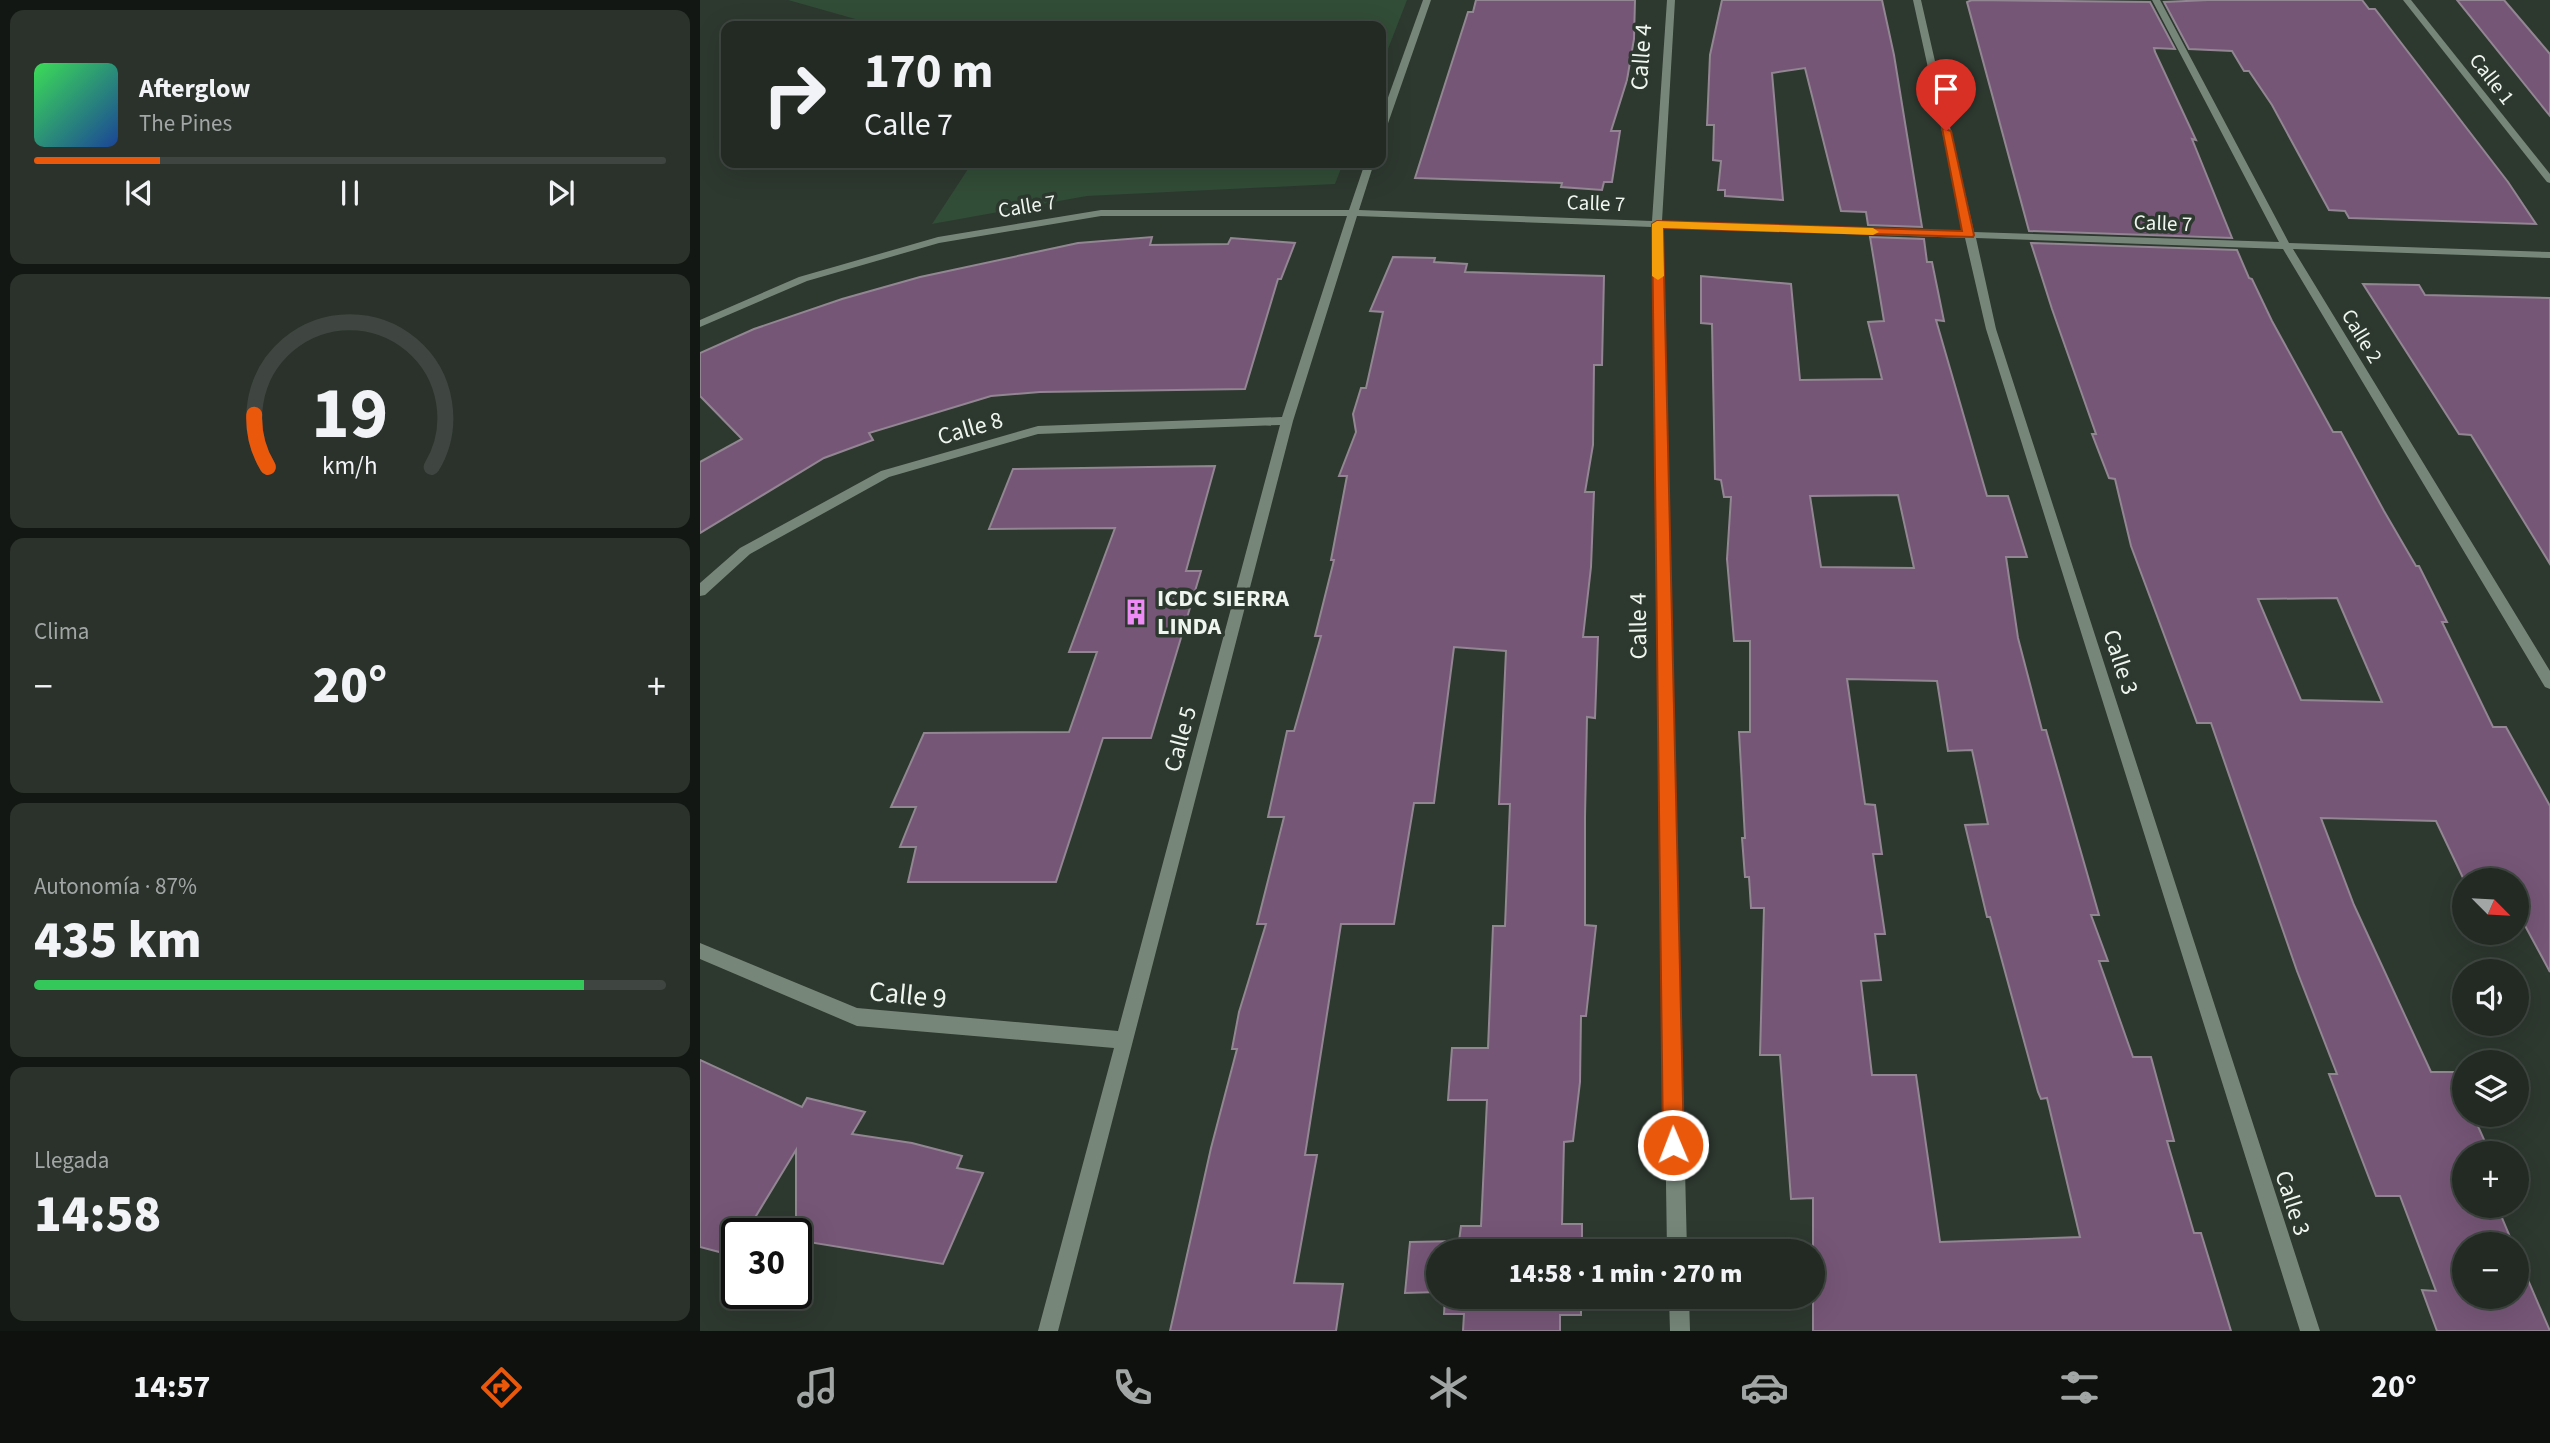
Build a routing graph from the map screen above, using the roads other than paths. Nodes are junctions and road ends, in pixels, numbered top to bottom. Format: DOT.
graph roads {
  1 [pos="1427,0"];
  2 [pos="1671,0"];
  3 [pos="1917,0"];
  4 [pos="2156,0"];
  5 [pos="2407,0"];
  6 [pos="1386,115"];
  7 [pos="1367,168"];
  8 [pos="2550,180"];
  9 [pos="1351,213"];
  10 [pos="1657,224"];
  11 [pos="1969,235"];
  12 [pos="2286,246"];
  13 [pos="2550,255"];
  14 [pos="700,324"];
  15 [pos="1287,421"];
  16 [pos="700,591"];
  17 [pos="2550,683"];
  18 [pos="700,951"];
  19 [pos="1124,1040"];
  20 [pos="1677,1239"];
  21 [pos="1679,1309"];
  22 [pos="1048,1331"];
  23 [pos="1680,1331"];
  24 [pos="2310,1331"];
  1 -- 6 [label="street"];
  2 -- 10 [label="street, Calle 4"];
  3 -- 11 [label="street, Calle 3"];
  4 -- 12 [label="street, Calle 2"];
  5 -- 8 [label="street, Calle 1"];
  7 -- 9 [label="street, Calle 5"];
  9 -- 10 [label="street, Calle 7"];
  9 -- 14 [label="street, Calle 7"];
  9 -- 15 [label="street, Calle 5"];
  10 -- 11 [label="street, Calle 7"];
  10 -- 20 [label="street, Calle 4"];
  11 -- 12 [label="street, Calle 7"];
  11 -- 24 [label="street, Calle 3"];
  12 -- 13 [label="street, Calle 7"];
  12 -- 17 [label="street, Calle 2"];
  15 -- 16 [label="street, Calle 8"];
  15 -- 19 [label="street, Calle 5"];
  18 -- 19 [label="street, Calle 9"];
  19 -- 22 [label="street, Calle 5"];
  21 -- 23 [label="street"];
}
